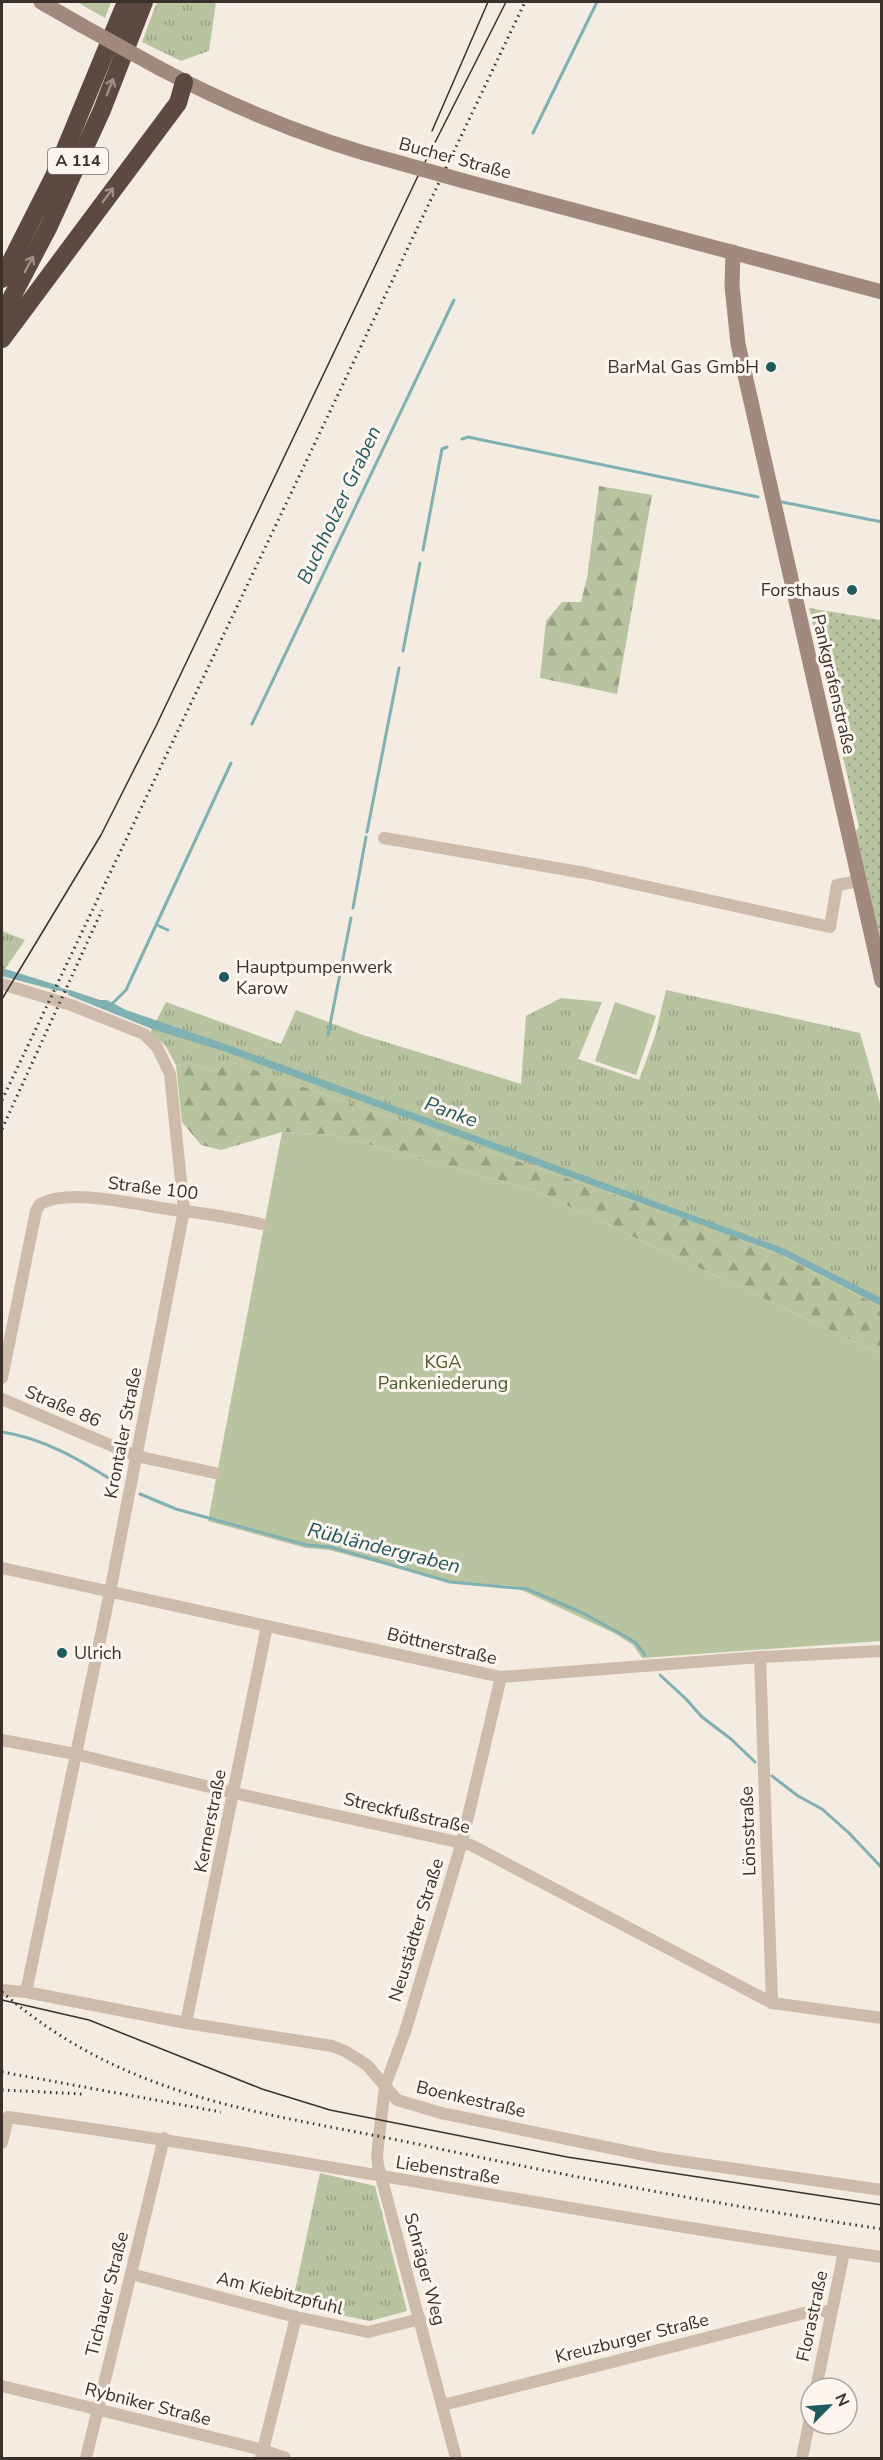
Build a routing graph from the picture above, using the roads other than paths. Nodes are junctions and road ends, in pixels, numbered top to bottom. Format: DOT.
graph roads {
  1 [pos="41,2"];
  2 [pos="144,2"];
  3 [pos="124,6"];
  4 [pos="184,82"];
  5 [pos="733,252"];
  6 [pos="2,279"];
  7 [pos="882,292"];
  8 [pos="2,316"];
  9 [pos="2,339"];
  10 [pos="384,838"];
  11 [pos="859,882"];
  12 [pos="882,981"];
  13 [pos="2,984"];
  14 [pos="184,1210"];
  15 [pos="261,1224"];
  16 [pos="2,1378"];
  17 [pos="2,1399"];
  18 [pos="136,1456"];
  19 [pos="215,1473"];
  20 [pos="2,1568"];
  21 [pos="110,1592"];
  22 [pos="267,1626"];
  23 [pos="882,1651"];
  24 [pos="760,1658"];
  25 [pos="501,1677"];
  26 [pos="2,1740"];
  27 [pos="75,1754"];
  28 [pos="234,1793"];
  29 [pos="462,1842"];
  30 [pos="2,1990"];
  31 [pos="26,1992"];
  32 [pos="772,2003"];
  33 [pos="882,2018"];
  34 [pos="186,2023"];
  35 [pos="385,2086"];
  36 [pos="164,2138"];
  37 [pos="2,2142"];
  38 [pos="383,2178"];
  39 [pos="882,2190"];
  40 [pos="844,2252"];
  41 [pos="882,2257"];
  42 [pos="131,2274"];
  43 [pos="831,2312"];
  44 [pos="296,2317"];
  45 [pos="420,2319"];
  46 [pos="818,2376"];
  47 [pos="2,2386"];
  48 [pos="443,2405"];
  49 [pos="98,2410"];
  50 [pos="806,2436"];
  51 [pos="262,2454"];
  52 [pos="86,2458"];
  53 [pos="285,2458"];
  54 [pos="456,2458"];
  55 [pos="802,2458"];
  1 -- 4 [label="main road, Bucher Straße, bridge"];
  8 -- 2 [label="highway, A 114, one-way"];
  3 -- 6 [label="highway, A 114"];
  4 -- 5 [label="main road, Bucher Straße, bridge"];
  9 -- 4 [label="highway, one-way"];
  5 -- 7 [label="main road, Bucher Straße"];
  5 -- 11 [label="main road, Pankgrafenstraße"];
  10 -- 11 [label="street"];
  11 -- 12 [label="main road, Pankgrafenstraße"];
  13 -- 14 [label="street, Krontaler Straße"];
  14 -- 15 [label="street, Straße 100"];
  14 -- 16 [label="street, Straße 100"];
  14 -- 18 [label="street, Krontaler Straße"];
  17 -- 18 [label="street, Straße 86"];
  18 -- 19 [label="street, Straße 86"];
  18 -- 21 [label="street, Krontaler Straße"];
  20 -- 21 [label="street, Böttnerstraße"];
  21 -- 22 [label="street, Böttnerstraße"];
  21 -- 27 [label="street, Krontaler Straße"];
  22 -- 25 [label="street, Böttnerstraße"];
  22 -- 28 [label="street, Kernerstraße"];
  23 -- 24 [label="street, Böttnerstraße"];
  24 -- 25 [label="street, Böttnerstraße"];
  24 -- 32 [label="street, Lönsstraße"];
  25 -- 29 [label="street, Neustädter Straße"];
  26 -- 27 [label="street, Streckfußstraße"];
  27 -- 28 [label="street, Streckfußstraße"];
  27 -- 31 [label="street, Krontaler Straße"];
  28 -- 29 [label="street, Streckfußstraße"];
  28 -- 34 [label="street, Kernerstraße"];
  29 -- 32 [label="street, Streckfußstraße"];
  29 -- 35 [label="street, Neustädter Straße"];
  30 -- 31 [label="street, Boenkestraße"];
  31 -- 34 [label="street, Boenkestraße"];
  32 -- 33 [label="street, Streckfußstraße"];
  34 -- 35 [label="street, Boenkestraße"];
  35 -- 38 [label="street, Schräger Weg"];
  35 -- 39 [label="street, Boenkestraße"];
  36 -- 37 [label="street, Liebenstraße"];
  36 -- 38 [label="street, Liebenstraße"];
  36 -- 42 [label="street, Tichauer Straße"];
  38 -- 40 [label="street, Liebenstraße"];
  38 -- 45 [label="street, Schräger Weg"];
  40 -- 41 [label="street, Liebenstraße"];
  40 -- 43 [label="street, Florastraße"];
  42 -- 44 [label="street, Am Kiebitzpfuhl"];
  42 -- 49 [label="street, Tichauer Straße"];
  43 -- 46 [label="street, Florastraße"];
  43 -- 48 [label="street, Kreuzburger Straße"];
  44 -- 45 [label="street, Am Kiebitzpfuhl"];
  44 -- 51 [label="street"];
  45 -- 48 [label="street, Schräger Weg"];
  47 -- 49 [label="street, Rybniker Straße"];
  48 -- 54 [label="street, Schräger Weg"];
  49 -- 51 [label="street, Rybniker Straße"];
  49 -- 52 [label="street, Tichauer Straße"];
  50 -- 55 [label="street"];
  51 -- 53 [label="street, Rybniker Straße"];
}
